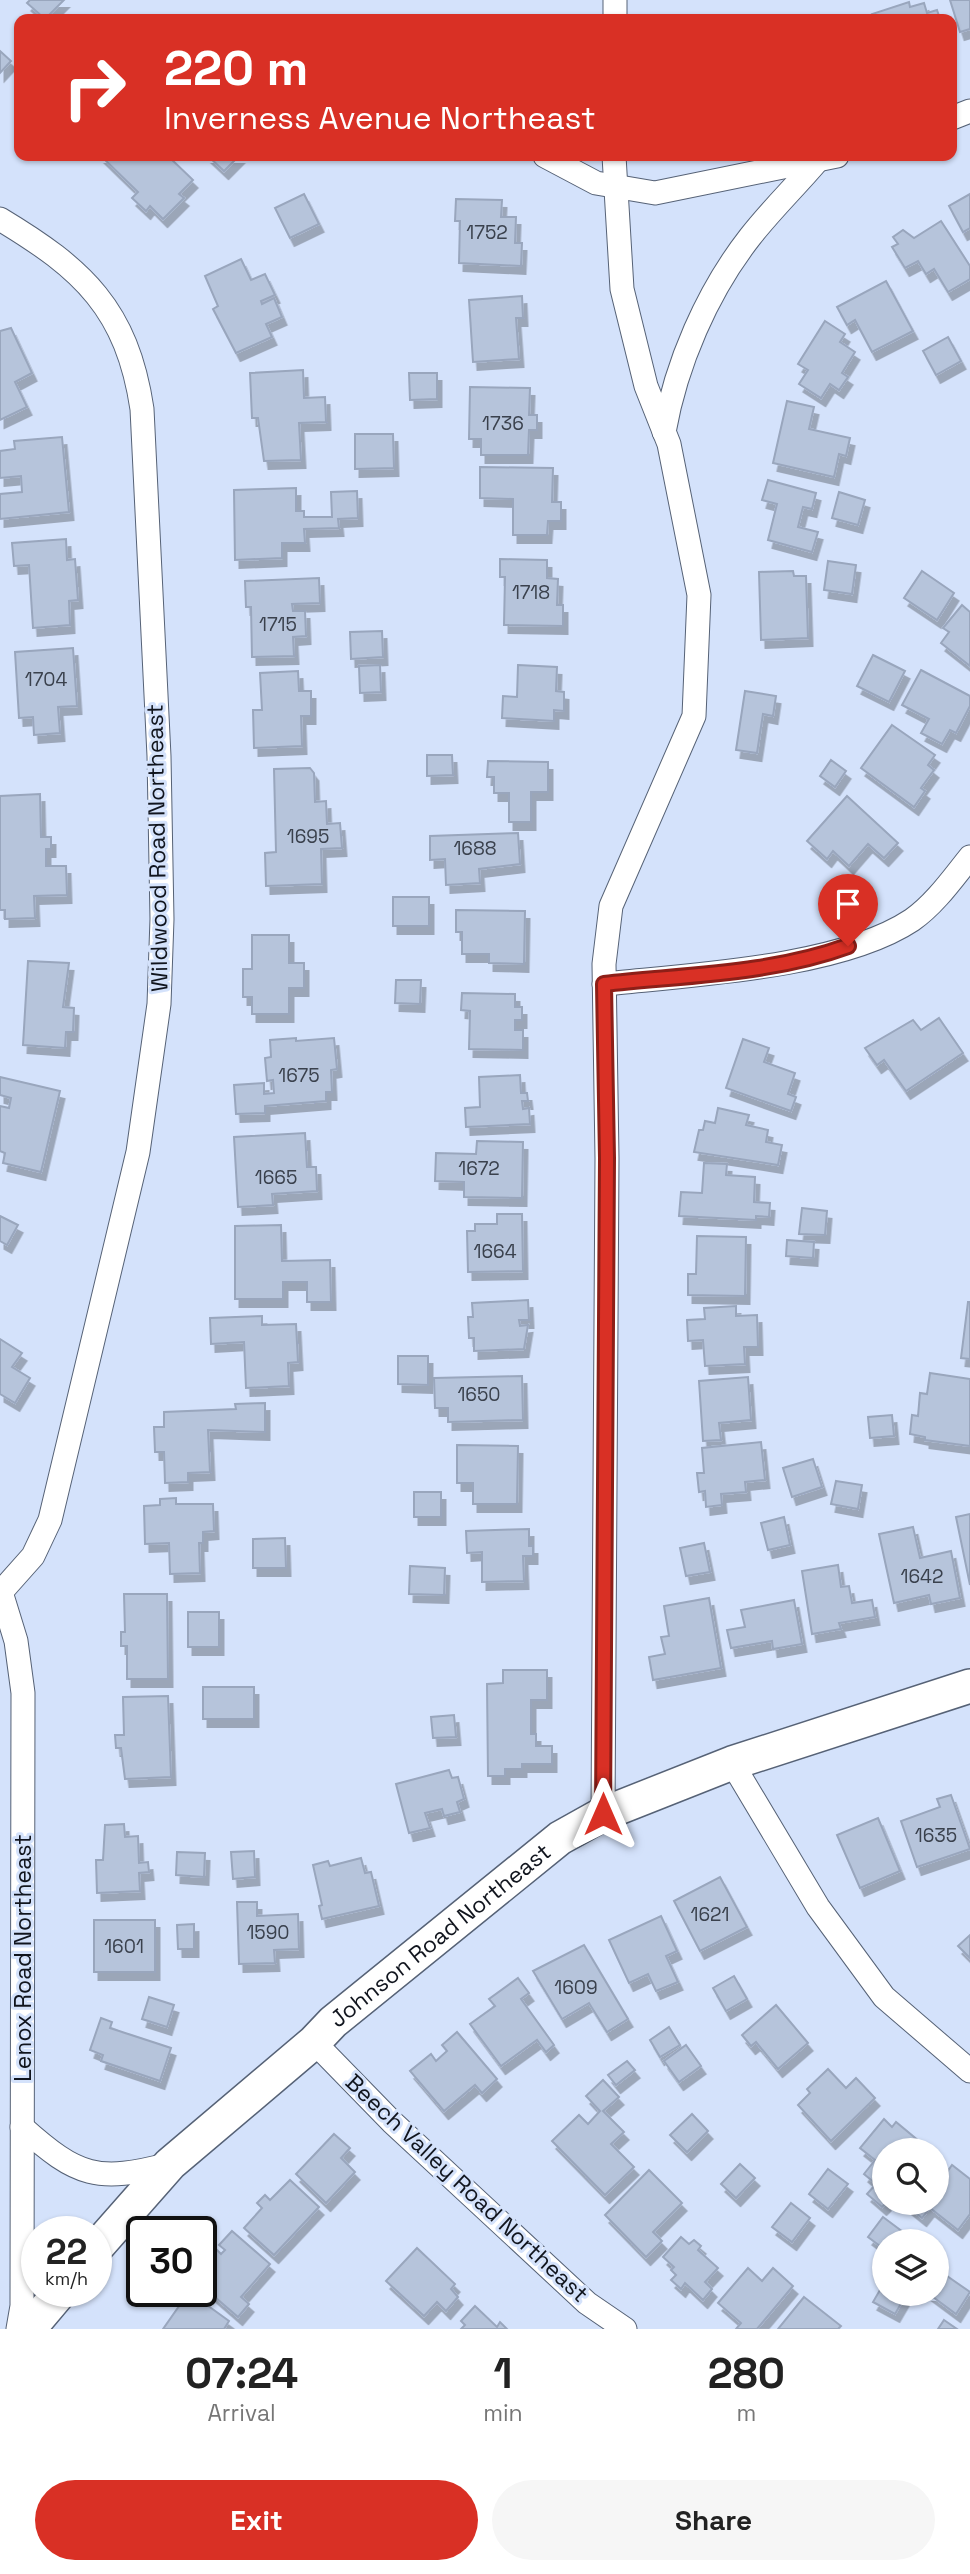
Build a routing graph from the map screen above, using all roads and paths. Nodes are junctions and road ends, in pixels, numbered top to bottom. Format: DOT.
graph roads {
  1 [pos="554,161"];
  2 [pos="614,161"];
  3 [pos="812,161"];
  4 [pos="824,161"];
  5 [pos="615,188"];
  6 [pos="0,219"];
  7 [pos="664,432"];
  8 [pos="970,857"];
  9 [pos="604,984"];
  10 [pos="1,1590"];
  11 [pos="970,1686"];
  12 [pos="732,1763"];
  13 [pos="603,1814"];
  14 [pos="11,1933"];
  15 [pos="314,2042"];
  16 [pos="970,2071"];
  17 [pos="22,2127"];
  18 [pos="170,2164"];
  19 [pos="112,2230"];
  20 [pos="48,2307"];
  21 [pos="18,2329"];
  22 [pos="29,2329"];
  23 [pos="625,2329"];
  1 -- 5 [label="street"];
  2 -- 5 [label="street"];
  3 -- 5 [label="street"];
  4 -- 7 [label="street"];
  5 -- 7 [label="street"];
  6 -- 10 [label="street, Wildwood Road Northeast"];
  7 -- 9 [label="street"];
  8 -- 9 [label="street"];
  9 -- 13 [label="street"];
  10 -- 14 [label="street, Lenox Road Northeast"];
  11 -- 12 [label="street, Johnson Road Northeast"];
  12 -- 13 [label="street, Johnson Road Northeast"];
  12 -- 16 [label="street"];
  13 -- 15 [label="street, Johnson Road Northeast"];
  14 -- 17 [label="street, Lenox Road Northeast"];
  15 -- 18 [label="street, Johnson Road Northeast"];
  15 -- 23 [label="street, Beech Valley Road Northeast"];
  17 -- 18 [label="street"];
  17 -- 21 [label="street, Lenox Road Northeast"];
  18 -- 19 [label="street, Johnson Road Northeast"];
  20 -- 22 [label="street"];
}
